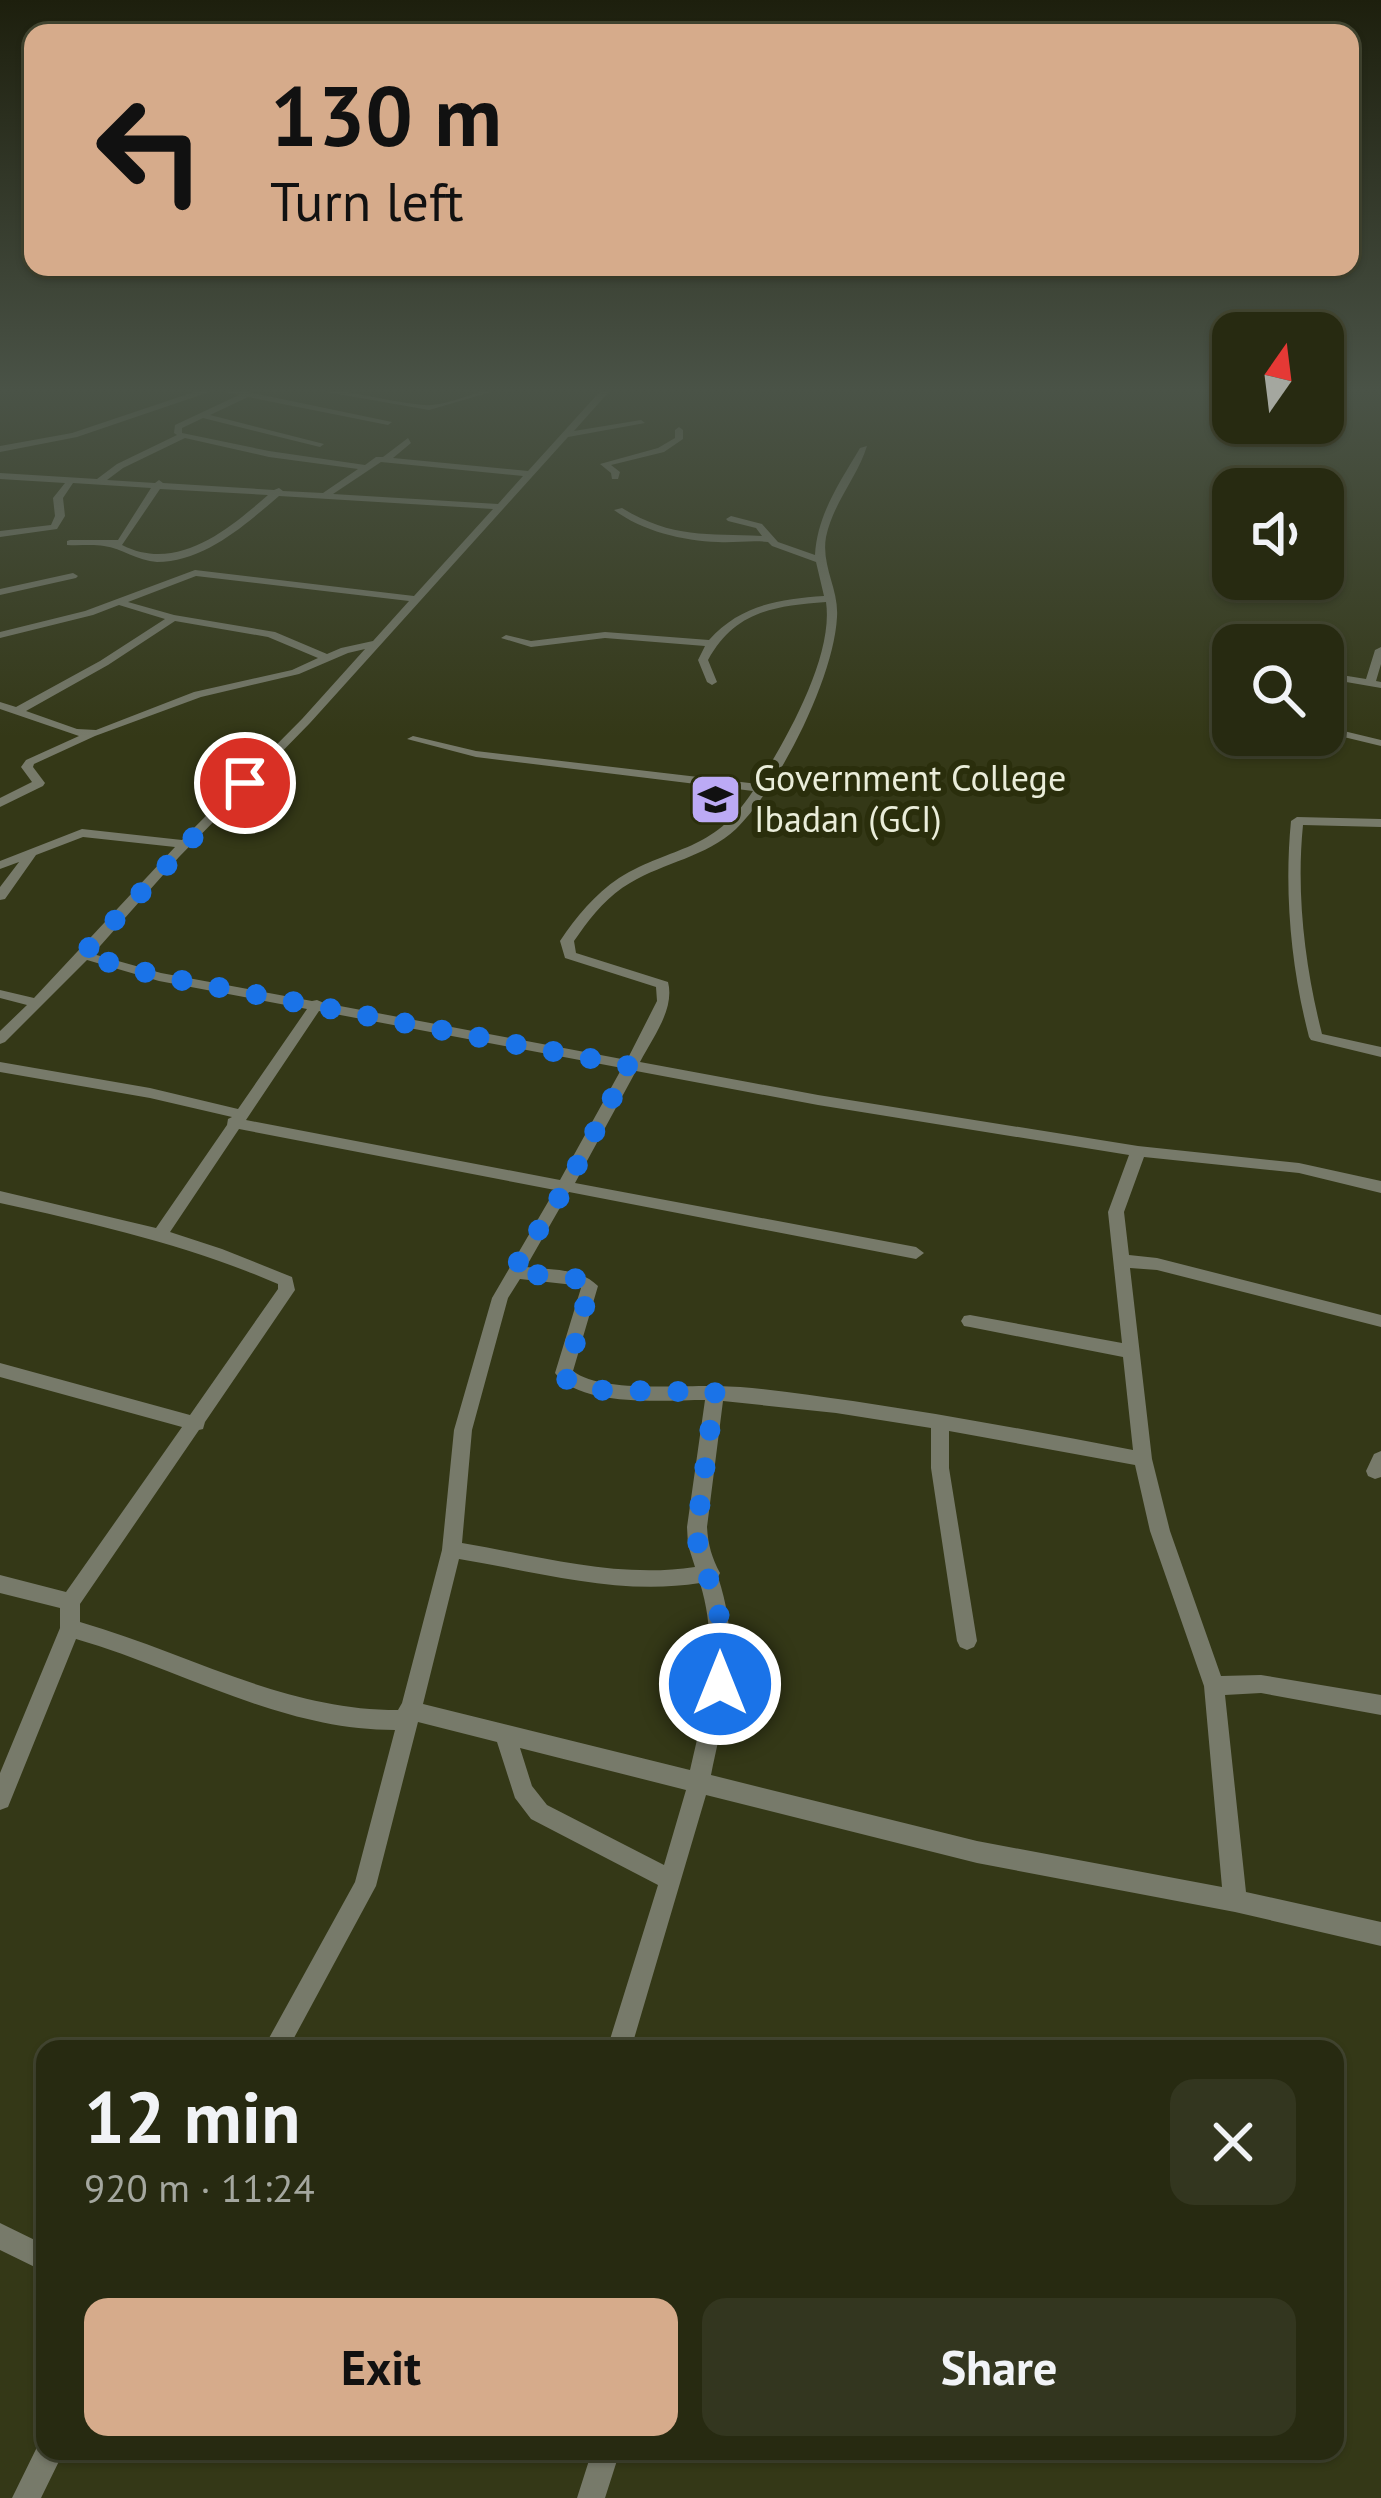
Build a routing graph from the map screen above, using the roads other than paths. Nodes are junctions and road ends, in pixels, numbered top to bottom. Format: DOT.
graph roads {
  1 [pos="59,504"];
  2 [pos="147,504"];
  3 [pos="264,504"];
  4 [pos="453,504"];
  5 [pos="501,504"];
  6 [pos="834,504"];
  7 [pos="498,507"];
  8 [pos="619,510"];
  9 [pos="731,519"];
  10 [pos="0,534"];
  11 [pos="768,539"];
  12 [pos="70,543"];
  13 [pos="114,545"];
  14 [pos="820,560"];
  15 [pos="73,576"];
  16 [pos="0,592"];
  17 [pos="414,599"];
  18 [pos="827,599"];
  19 [pos="119,602"];
  20 [pos="173,618"];
  21 [pos="0,634"];
  22 [pos="506,638"];
  23 [pos="376,644"];
  24 [pos="714,644"];
  25 [pos="1380,650"];
  26 [pos="329,659"];
  27 [pos="1344,679"];
  28 [pos="712,682"];
  29 [pos="1376,684"];
  30 [pos="0,705"];
  31 [pos="17,711"];
  32 [pos="90,734"];
  33 [pos="1344,734"];
  34 [pos="413,739"];
  35 [pos="1381,743"];
  36 [pos="760,788"];
  37 [pos="0,802"];
  38 [pos="1381,823"];
  39 [pos="185,844"];
  40 [pos="31,855"];
  41 [pos="0,865"];
  42 [pos="0,896"];
  43 [pos="82,955"];
  44 [pos="0,994"];
  45 [pos="38,1003"];
  46 [pos="317,1004"];
  47 [pos="0,1039"];
  48 [pos="1381,1052"];
  49 [pos="629,1066"];
  50 [pos="0,1067"];
  51 [pos="236,1118"];
  52 [pos="1138,1150"];
  53 [pos="566,1187"];
  54 [pos="1381,1187"];
  55 [pos="0,1197"];
  56 [pos="161,1233"];
  57 [pos="1123,1252"];
  58 [pos="916,1253"];
  59 [pos="512,1272"];
  60 [pos="970,1321"];
  61 [pos="1381,1321"];
  62 [pos="1133,1352"];
  63 [pos="0,1370"];
  64 [pos="715,1392"];
  65 [pos="940,1421"];
  66 [pos="197,1424"];
  67 [pos="1143,1459"];
  68 [pos="452,1550"];
  69 [pos="710,1573"];
  70 [pos="0,1585"];
  71 [pos="70,1603"];
  72 [pos="70,1628"];
  73 [pos="967,1641"];
  74 [pos="1214,1686"];
  75 [pos="1381,1705"];
  76 [pos="407,1715"];
  77 [pos="506,1736"];
  78 [pos="698,1782"];
  79 [pos="0,1800"];
  80 [pos="671,1880"];
  81 [pos="1235,1900"];
  82 [pos="1381,1934"];
  83 [pos="286,2040"];
  84 [pos="622,2040"];
  85 [pos="0,2236"];
  86 [pos="36,2254"];
  87 [pos="45,2460"];
  88 [pos="603,2460"];
  89 [pos="26,2498"];
  90 [pos="592,2498"];
  1 -- 10 [label="street"];
  2 -- 13 [label="street"];
  3 -- 13 [label="street"];
  4 -- 7 [label="street"];
  5 -- 7 [label="street"];
  6 -- 14 [label="street"];
  7 -- 17 [label="street"];
  8 -- 11 [label="street"];
  9 -- 11 [label="street"];
  11 -- 14 [label="street"];
  12 -- 13 [label="street"];
  14 -- 18 [label="street"];
  15 -- 16 [label="street"];
  17 -- 19 [label="street"];
  17 -- 23 [label="street"];
  18 -- 24 [label="street"];
  18 -- 36 [label="street"];
  19 -- 20 [label="street"];
  19 -- 21 [label="street"];
  20 -- 26 [label="street"];
  20 -- 31 [label="street"];
  22 -- 24 [label="street"];
  23 -- 26 [label="street"];
  23 -- 39 [label="street"];
  24 -- 28 [label="street"];
  25 -- 29 [label="street"];
  26 -- 32 [label="street"];
  27 -- 29 [label="street"];
  30 -- 31 [label="street"];
  31 -- 32 [label="street"];
  32 -- 37 [label="street"];
  33 -- 35 [label="street"];
  34 -- 36 [label="street"];
  36 -- 49 [label="street"];
  38 -- 48 [label="street"];
  39 -- 40 [label="street"];
  39 -- 43 [label="street"];
  40 -- 41 [label="street"];
  40 -- 42 [label="street"];
  43 -- 45 [label="street"];
  43 -- 46 [label="street"];
  44 -- 45 [label="street"];
  45 -- 47 [label="street"];
  46 -- 49 [label="street"];
  46 -- 51 [label="street"];
  49 -- 52 [label="street"];
  49 -- 53 [label="street"];
  50 -- 51 [label="street"];
  51 -- 53 [label="street"];
  51 -- 56 [label="street"];
  52 -- 54 [label="street"];
  52 -- 57 [label="street"];
  53 -- 58 [label="street"];
  53 -- 59 [label="street"];
  55 -- 56 [label="street"];
  56 -- 66 [label="street"];
  57 -- 61 [label="street"];
  57 -- 62 [label="street"];
  59 -- 64 [label="street"];
  59 -- 68 [label="street"];
  60 -- 62 [label="street"];
  62 -- 67 [label="street"];
  63 -- 66 [label="street"];
  64 -- 65 [label="street"];
  64 -- 69 [label="street"];
  65 -- 67 [label="street"];
  65 -- 73 [label="street"];
  66 -- 71 [label="street"];
  67 -- 74 [label="street"];
  68 -- 69 [label="street"];
  68 -- 76 [label="street"];
  69 -- 78 [label="street"];
  70 -- 71 [label="street"];
  71 -- 72 [label="street"];
  72 -- 76 [label="street"];
  72 -- 79 [label="street"];
  74 -- 75 [label="street"];
  74 -- 81 [label="street"];
  76 -- 77 [label="street"];
  76 -- 83 [label="street"];
  77 -- 78 [label="street"];
  77 -- 80 [label="street"];
  78 -- 80 [label="street"];
  78 -- 81 [label="street"];
  80 -- 84 [label="street"];
  81 -- 82 [label="street"];
  85 -- 86 [label="street"];
  87 -- 89 [label="street"];
  88 -- 90 [label="street"];
}
